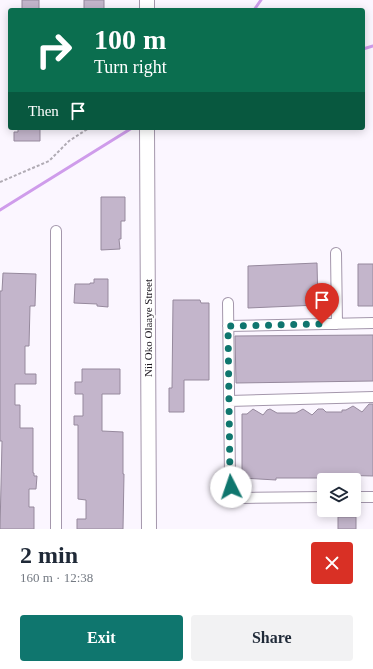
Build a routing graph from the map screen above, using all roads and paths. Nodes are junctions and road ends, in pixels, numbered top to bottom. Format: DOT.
graph roads {
  1 [pos="86,130"];
  2 [pos="147,130"];
  3 [pos="0,182"];
  4 [pos="56,231"];
  5 [pos="336,253"];
  6 [pos="228,303"];
  7 [pos="373,323"];
  8 [pos="337,324"];
  9 [pos="228,326"];
  10 [pos="373,397"];
  11 [pos="229,401"];
  12 [pos="373,496"];
  13 [pos="361,497"];
  14 [pos="317,498"];
  15 [pos="56,529"];
  16 [pos="149,529"];
  1 -- 3 [label="path"];
  2 -- 16 [label="street, Nii Oko Olaaye Street"];
  4 -- 15 [label="street"];
  5 -- 8 [label="street"];
  6 -- 9 [label="street"];
  7 -- 8 [label="street"];
  8 -- 9 [label="street"];
  9 -- 11 [label="street"];
  10 -- 11 [label="street"];
  11 -- 14 [label="street"];
  12 -- 13 [label="street"];
}
